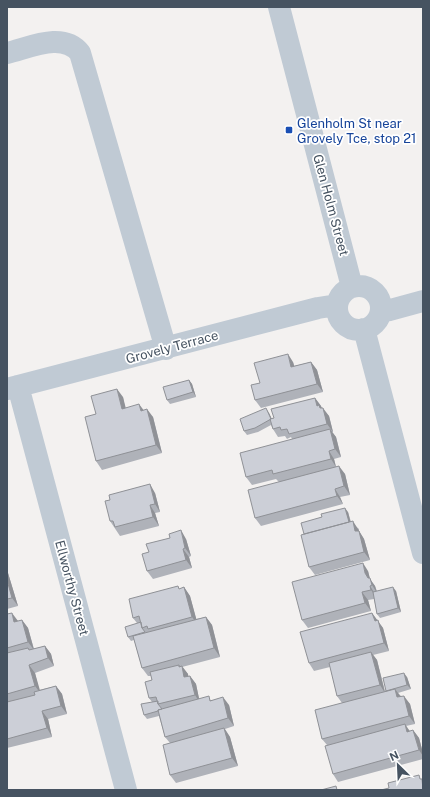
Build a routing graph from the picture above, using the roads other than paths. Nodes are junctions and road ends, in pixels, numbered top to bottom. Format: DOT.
graph roads {
  1 [pos="279,7"];
  2 [pos="7,53"];
  3 [pos="352,287"];
  4 [pos="423,301"];
  5 [pos="337,305"];
  6 [pos="381,311"];
  7 [pos="364,329"];
  8 [pos="166,349"];
  9 [pos="13,388"];
  10 [pos="423,554"];
  11 [pos="126,790"];
  1 -- 3 [label="street, Glen Holm Street"];
  2 -- 8 [label="street"];
  3 -- 5 [label="street"];
  3 -- 6 [label="street"];
  4 -- 6 [label="street"];
  5 -- 7 [label="street"];
  5 -- 8 [label="street, Grovely Terrace"];
  6 -- 7 [label="street"];
  7 -- 10 [label="street"];
  8 -- 9 [label="street, Grovely Terrace"];
  9 -- 11 [label="street, Ellworthy Street"];
}
